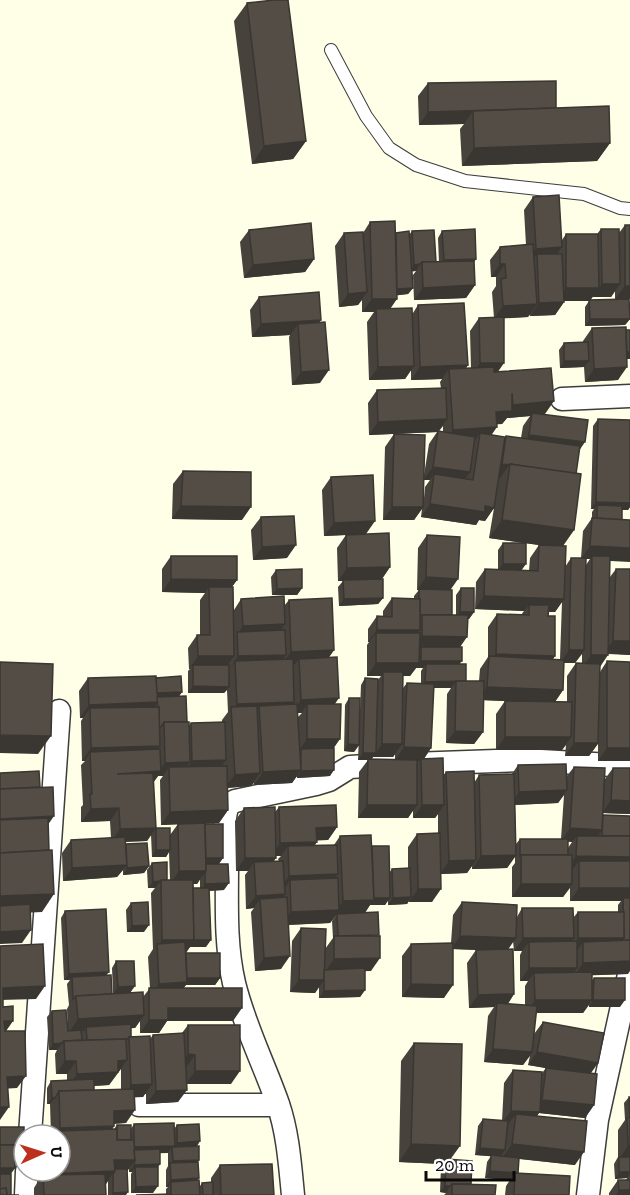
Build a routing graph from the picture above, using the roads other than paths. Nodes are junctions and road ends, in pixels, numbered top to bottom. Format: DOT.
graph roads {
  1 [pos="331,50"];
  2 [pos="630,209"];
  3 [pos="630,396"];
  4 [pos="562,399"];
  5 [pos="58,711"];
  6 [pos="630,766"];
  7 [pos="630,970"];
  8 [pos="139,1105"];
  9 [pos="278,1106"];
  10 [pos="31,1123"];
  11 [pos="293,1195"];
  12 [pos="588,1195"];
  1 -- 2 [label="lane"];
  3 -- 4 [label="street"];
  5 -- 10 [label="street"];
  6 -- 9 [label="street"];
  7 -- 12 [label="street"];
  8 -- 9 [label="street"];
  9 -- 11 [label="street"];
}
